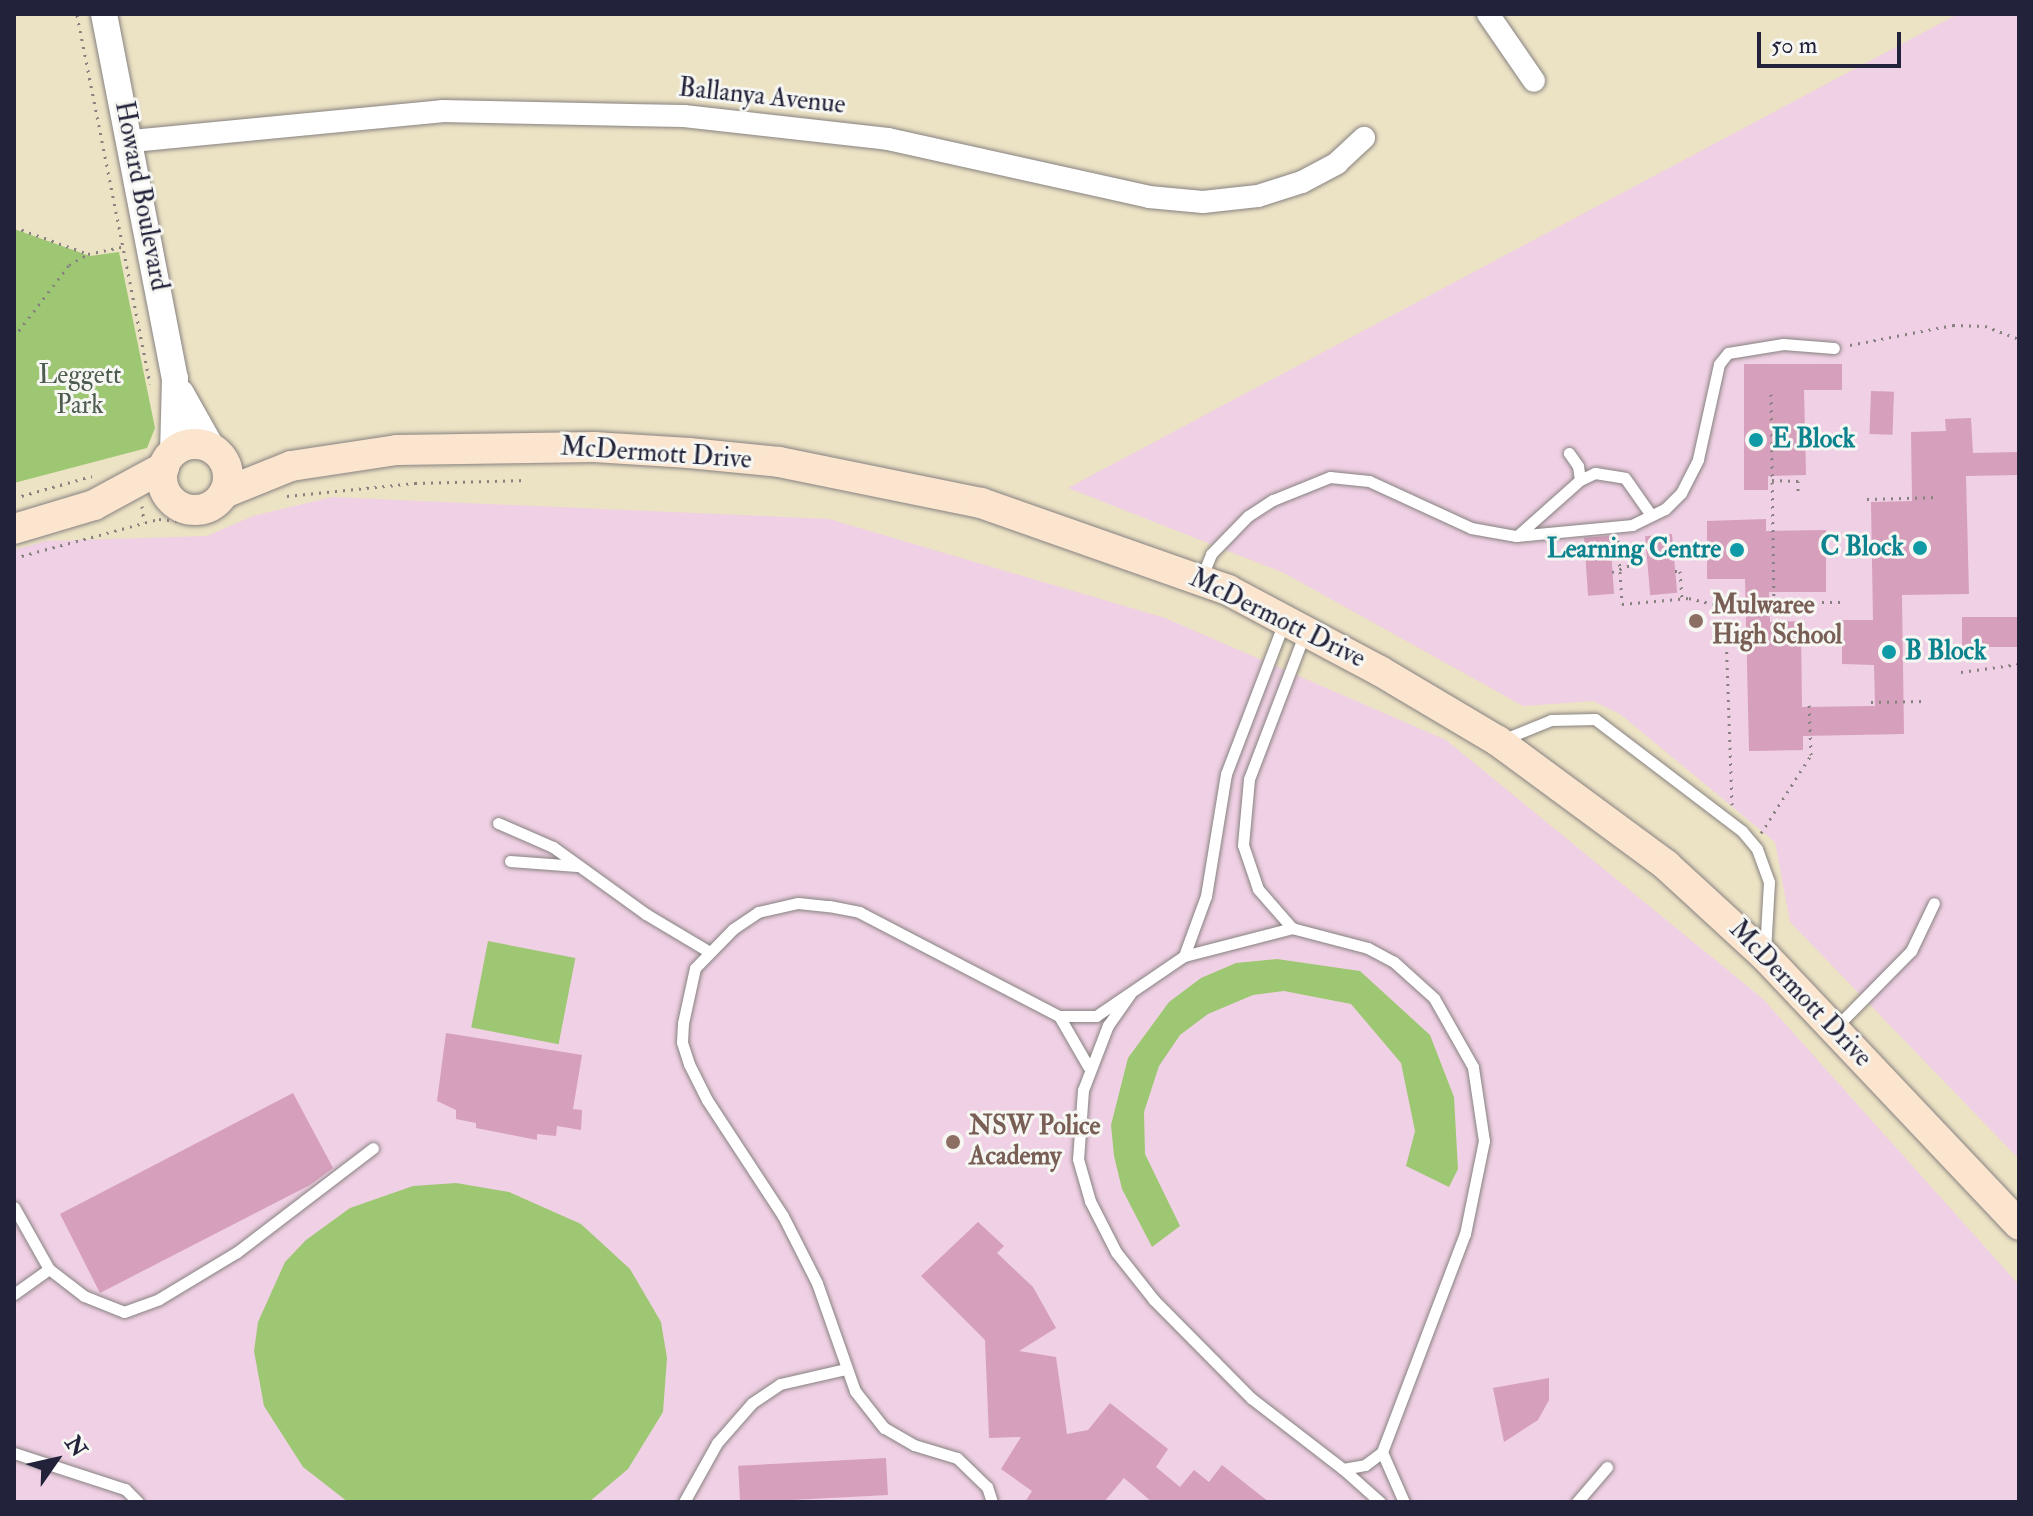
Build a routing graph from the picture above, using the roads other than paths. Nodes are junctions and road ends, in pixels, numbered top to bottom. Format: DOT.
graph roads {
  1 [pos="104,14"];
  2 [pos="1488,14"];
  3 [pos="1534,81"];
  4 [pos="1364,138"];
  5 [pos="132,141"];
  6 [pos="1834,348"];
  7 [pos="175,378"];
  8 [pos="217,453"];
  9 [pos="1569,453"];
  10 [pos="169,460"];
  11 [pos="291,466"];
  12 [pos="1580,480"];
  13 [pos="225,503"];
  14 [pos="176,504"];
  15 [pos="94,505"];
  16 [pos="1651,515"];
  17 [pos="14,529"];
  18 [pos="1516,536"];
  19 [pos="1201,579"];
  20 [pos="1294,626"];
  21 [pos="1498,741"];
  22 [pos="498,823"];
  23 [pos="510,861"];
  24 [pos="582,866"];
  25 [pos="1934,903"];
  26 [pos="1292,928"];
  27 [pos="708,951"];
  28 [pos="1184,956"];
  29 [pos="1765,956"];
  30 [pos="1130,994"];
  31 [pos="1059,1016"];
  32 [pos="1834,1029"];
  33 [pos="1088,1066"];
  34 [pos="373,1148"];
  35 [pos="14,1207"];
  36 [pos="2019,1225"];
  37 [pos="49,1269"];
  38 [pos="14,1294"];
  39 [pos="846,1369"];
  40 [pos="1382,1452"];
  41 [pos="14,1453"];
  42 [pos="1607,1467"];
  43 [pos="1343,1469"];
  44 [pos="138,1502"];
  45 [pos="684,1502"];
  46 [pos="992,1502"];
  47 [pos="1380,1502"];
  48 [pos="1404,1502"];
  49 [pos="1577,1502"];
  1 -- 5 [label="street, Howard Boulevard"];
  2 -- 3 [label="street"];
  4 -- 5 [label="street, Ballanya Avenue"];
  5 -- 7 [label="street, Howard Boulevard"];
  6 -- 16 [label="lane"];
  7 -- 8 [label="street, Howard Boulevard"];
  7 -- 10 [label="street, Howard Boulevard"];
  8 -- 10 [label="main road"];
  8 -- 11 [label="main road, McDermott Drive"];
  8 -- 13 [label="main road"];
  9 -- 12 [label="lane"];
  10 -- 14 [label="main road"];
  10 -- 15 [label="main road"];
  11 -- 13 [label="main road, McDermott Drive"];
  11 -- 19 [label="main road, McDermott Drive"];
  12 -- 16 [label="lane"];
  12 -- 18 [label="lane"];
  13 -- 14 [label="main road"];
  14 -- 15 [label="main road"];
  15 -- 17 [label="main road"];
  16 -- 18 [label="lane"];
  18 -- 19 [label="lane"];
  19 -- 20 [label="main road, McDermott Drive"];
  20 -- 21 [label="main road, McDermott Drive"];
  20 -- 26 [label="lane"];
  20 -- 28 [label="lane"];
  21 -- 29 [label="main road, McDermott Drive"];
  21 -- 29 [label="lane"];
  22 -- 24 [label="lane"];
  23 -- 24 [label="lane"];
  24 -- 27 [label="lane"];
  25 -- 32 [label="lane"];
  26 -- 28 [label="lane"];
  26 -- 40 [label="lane"];
  27 -- 31 [label="lane"];
  27 -- 39 [label="lane"];
  28 -- 30 [label="lane"];
  29 -- 32 [label="main road, McDermott Drive"];
  30 -- 31 [label="lane"];
  30 -- 33 [label="lane"];
  31 -- 33 [label="lane"];
  32 -- 36 [label="main road, McDermott Drive"];
  33 -- 43 [label="lane"];
  34 -- 37 [label="lane"];
  35 -- 37 [label="lane"];
  37 -- 38 [label="lane"];
  39 -- 45 [label="lane"];
  39 -- 46 [label="lane"];
  40 -- 43 [label="lane"];
  40 -- 48 [label="lane"];
  41 -- 44 [label="lane"];
  42 -- 49 [label="lane"];
  43 -- 47 [label="lane"];
}
